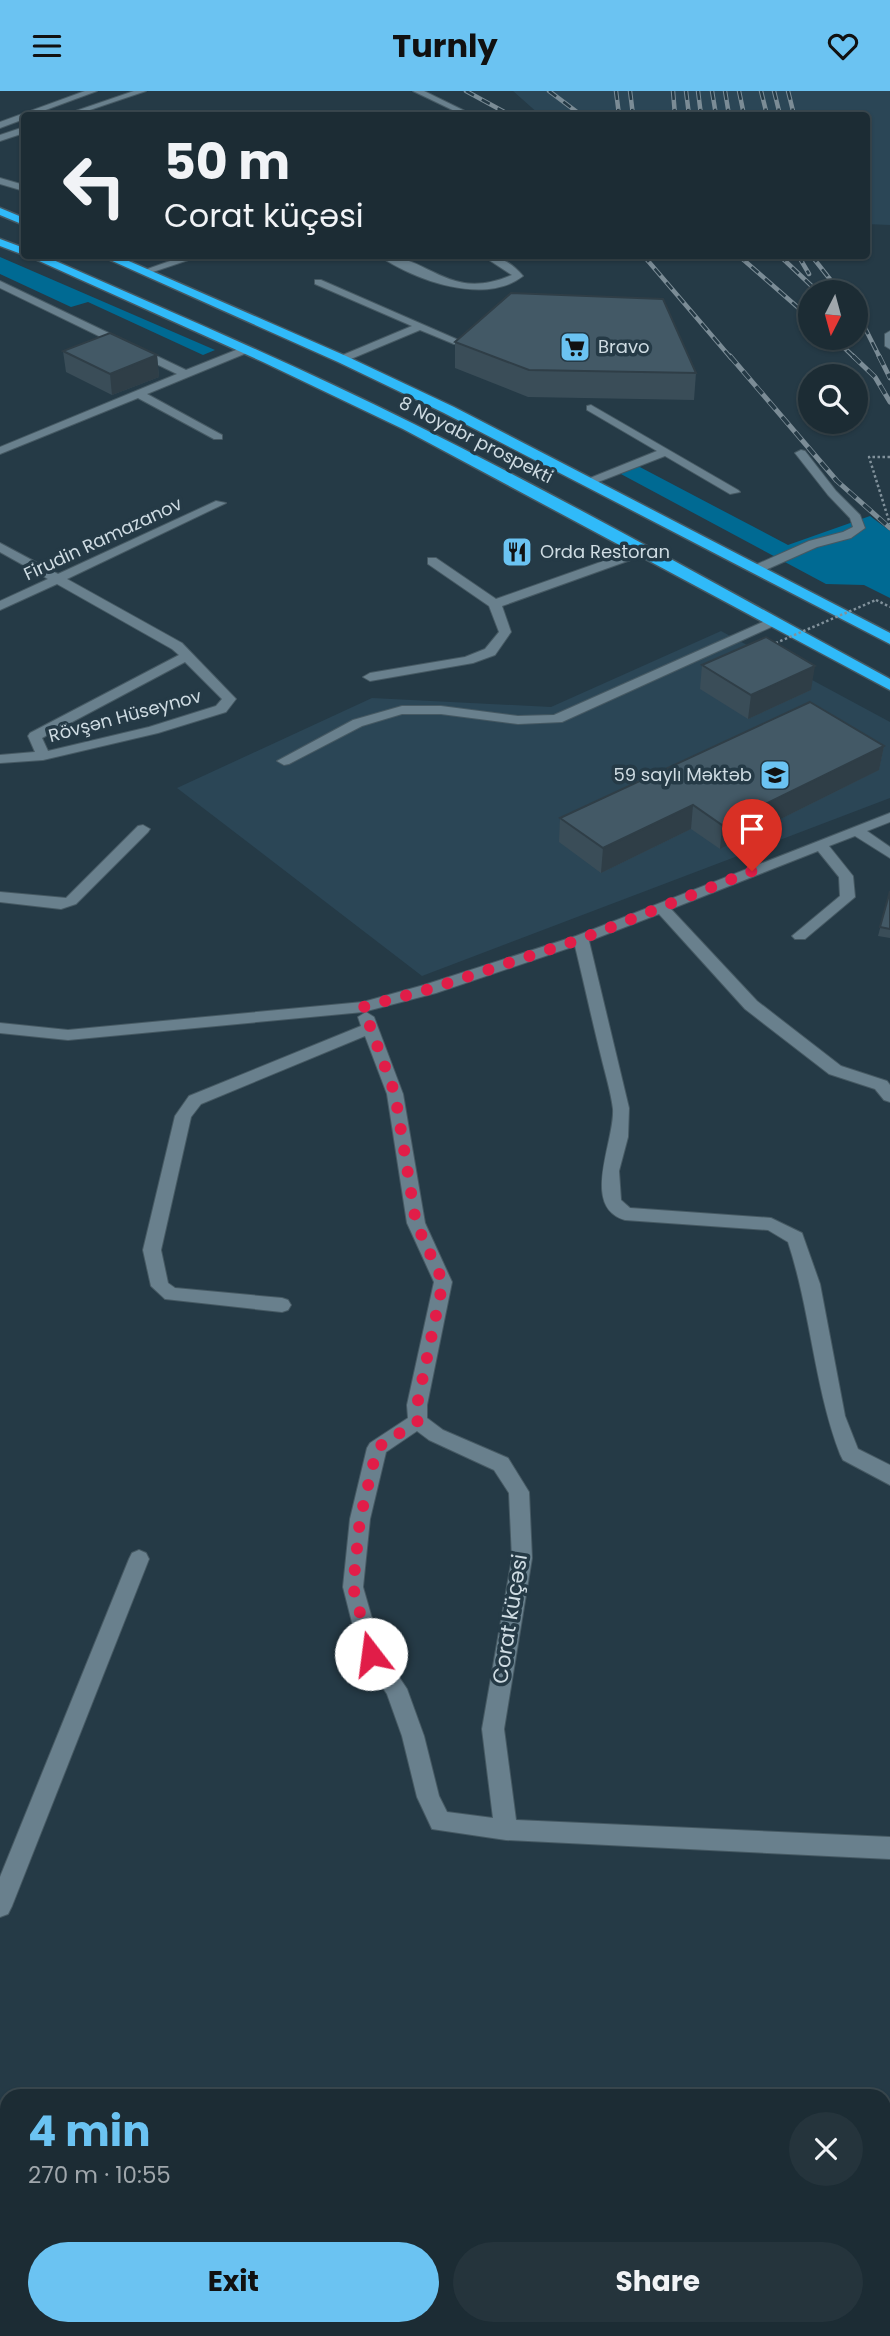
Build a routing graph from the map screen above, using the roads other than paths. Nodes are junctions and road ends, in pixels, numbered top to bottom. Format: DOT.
graph roads {
  1 [pos="93,91"];
  2 [pos="142,91"];
  3 [pos="417,91"];
  4 [pos="36,112"];
  5 [pos="77,112"];
  6 [pos="462,112"];
  7 [pos="21,117"];
  8 [pos="0,125"];
  9 [pos="21,131"];
  10 [pos="0,138"];
  11 [pos="0,181"];
  12 [pos="21,187"];
  13 [pos="0,211"];
  14 [pos="21,221"];
  15 [pos="0,241"];
  16 [pos="21,251"];
  17 [pos="41,259"];
  18 [pos="113,259"];
  19 [pos="186,259"];
  20 [pos="391,259"];
  21 [pos="494,259"];
  22 [pos="144,272"];
  23 [pos="318,282"];
  24 [pos="0,284"];
  25 [pos="420,326"];
  26 [pos="284,334"];
  27 [pos="890,334"];
  28 [pos="458,342"];
  29 [pos="890,346"];
  30 [pos="245,350"];
  31 [pos="342,359"];
  32 [pos="187,375"];
  33 [pos="139,394"];
  34 [pos="591,408"];
  35 [pos="218,437"];
  36 [pos="0,450"];
  37 [pos="664,452"];
  38 [pos="801,453"];
  39 [pos="589,482"];
  40 [pos="734,492"];
  41 [pos="220,503"];
  42 [pos="0,547"];
  43 [pos="646,550"];
  44 [pos="432,561"];
  45 [pos="757,569"];
  46 [pos="59,580"];
  47 [pos="495,604"];
  48 [pos="0,606"];
  49 [pos="774,621"];
  50 [pos="890,639"];
  51 [pos="187,656"];
  52 [pos="370,677"];
  53 [pos="890,685"];
  54 [pos="43,755"];
  55 [pos="0,759"];
  56 [pos="284,761"];
  57 [pos="890,817"];
  58 [pos="143,829"];
  59 [pos="856,831"];
  60 [pos="821,845"];
  61 [pos="890,854"];
  62 [pos="0,897"];
  63 [pos="660,906"];
  64 [pos="800,936"];
  65 [pos="581,939"];
  66 [pos="363,1007"];
  67 [pos="0,1028"];
  68 [pos="370,1028"];
  69 [pos="890,1097"];
  70 [pos="282,1305"];
  71 [pos="418,1421"];
  72 [pos="890,1477"];
  73 [pos="139,1559"];
  74 [pos="506,1830"];
  75 [pos="890,1848"];
  76 [pos="0,1906"];
  1 -- 4 [label="street"];
  2 -- 5 [label="street"];
  3 -- 6 [label="street"];
  7 -- 8 [label="street"];
  9 -- 10 [label="street"];
  11 -- 12 [label="street"];
  13 -- 14 [label="highway"];
  15 -- 16 [label="highway"];
  17 -- 30 [label="highway, 8 Noyabr prospekti"];
  18 -- 22 [label="highway, 8 Noyabr prospekti"];
  19 -- 22 [label="street"];
  20 -- 21 [label="street"];
  22 -- 26 [label="highway, 8 Noyabr prospekti"];
  23 -- 25 [label="street"];
  24 -- 32 [label="street"];
  25 -- 28 [label="street"];
  25 -- 31 [label="street"];
  26 -- 30 [label="highway"];
  26 -- 31 [label="highway, 8 Noyabr prospekti"];
  27 -- 29 [label="street"];
  30 -- 32 [label="street"];
  30 -- 43 [label="highway, 8 Noyabr prospekti"];
  31 -- 39 [label="highway, 8 Noyabr prospekti"];
  32 -- 33 [label="street"];
  33 -- 35 [label="street"];
  33 -- 36 [label="street"];
  34 -- 37 [label="street"];
  37 -- 39 [label="street"];
  37 -- 40 [label="street"];
  38 -- 45 [label="street"];
  39 -- 45 [label="highway, 8 Noyabr prospekti"];
  41 -- 46 [label="street, Firudin Ramazanov"];
  42 -- 46 [label="street, Rövşən Hüseynov"];
  43 -- 47 [label="street"];
  43 -- 49 [label="highway, 8 Noyabr prospekti"];
  44 -- 47 [label="street"];
  45 -- 50 [label="highway, 8 Noyabr prospekti"];
  46 -- 48 [label="street, Firudin Ramazanov"];
  46 -- 51 [label="street, Rövşən Hüseynov"];
  47 -- 52 [label="street"];
  49 -- 53 [label="highway, 8 Noyabr prospekti"];
  49 -- 56 [label="street"];
  51 -- 54 [label="street"];
  51 -- 54 [label="street, Rövşən Hüseynov"];
  54 -- 55 [label="street, Rövşən Hüseynov"];
  57 -- 59 [label="street"];
  58 -- 62 [label="street"];
  59 -- 60 [label="street"];
  59 -- 61 [label="street"];
  60 -- 63 [label="street"];
  60 -- 64 [label="street"];
  63 -- 65 [label="street"];
  63 -- 69 [label="street"];
  65 -- 66 [label="street"];
  65 -- 72 [label="street"];
  66 -- 67 [label="street"];
  66 -- 68 [label="street"];
  68 -- 70 [label="street"];
  68 -- 71 [label="street"];
  71 -- 74 [label="street, Corat küçəsi"];
  71 -- 74 [label="street"];
  73 -- 76 [label="street"];
  74 -- 75 [label="street"];
}
